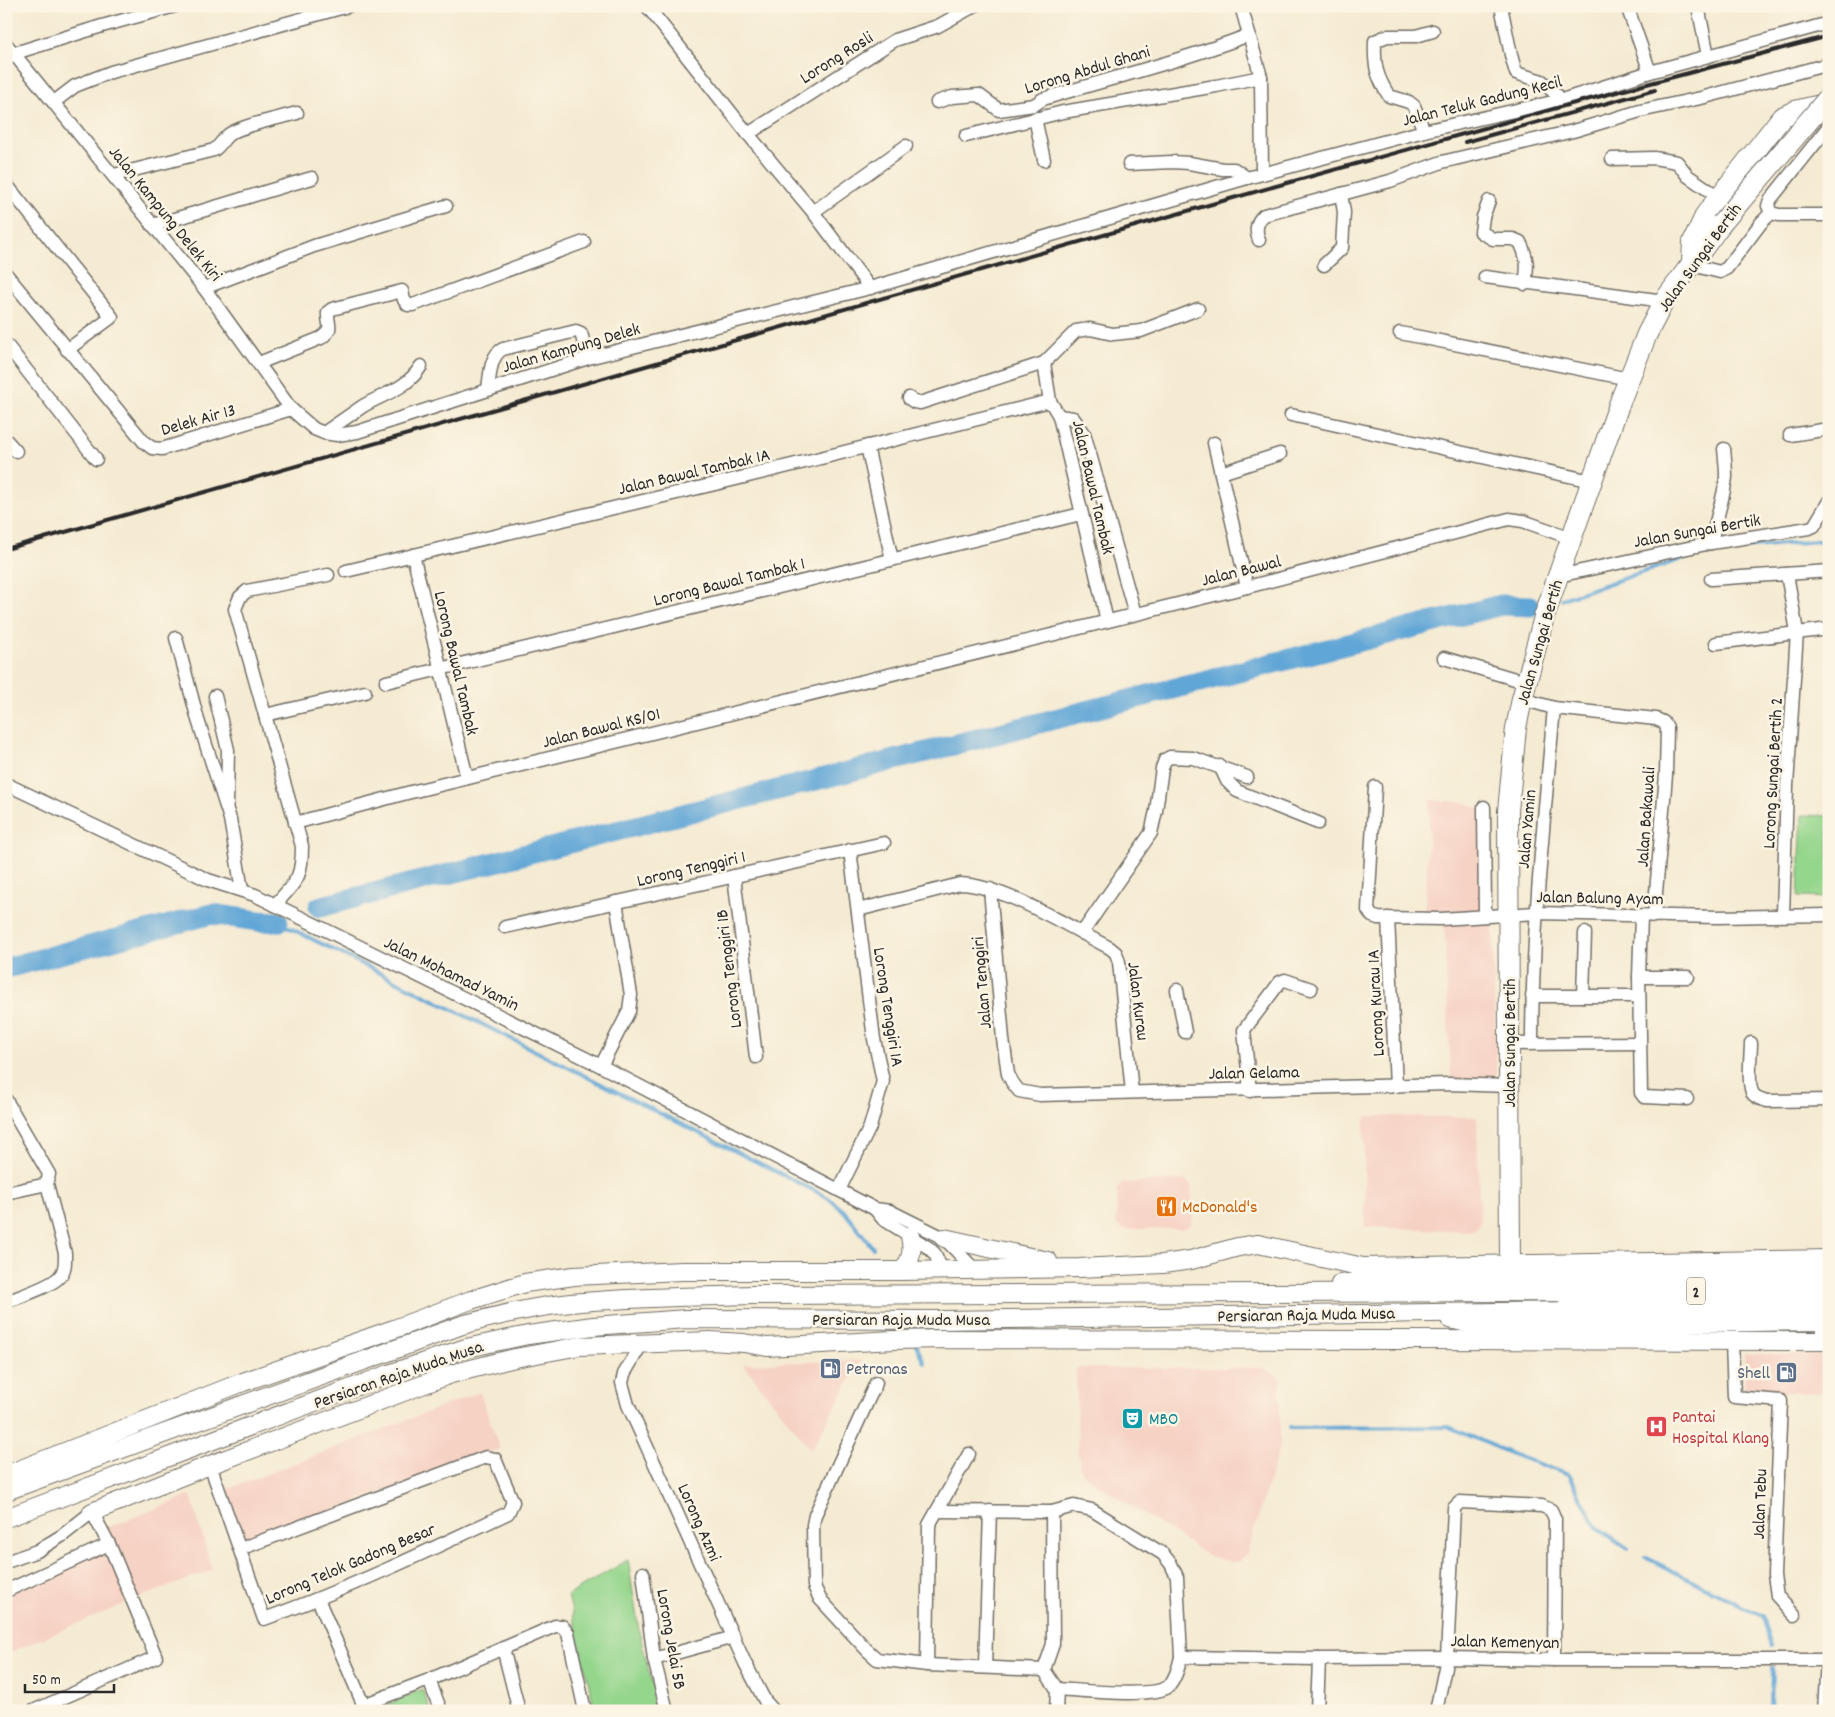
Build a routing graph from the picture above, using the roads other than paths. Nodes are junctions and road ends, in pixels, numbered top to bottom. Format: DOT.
graph roads {
  1 [pos="175,6"];
  2 [pos="348,6"];
  3 [pos="646,6"];
  4 [pos="974,6"];
  5 [pos="1501,6"];
  6 [pos="1627,6"];
  7 [pos="1698,6"];
  8 [pos="1243,7"];
  9 [pos="1829,24"];
  10 [pos="1433,31"];
  11 [pos="1249,35"];
  12 [pos="10,48"];
  13 [pos="1708,56"];
  14 [pos="1829,64"];
  15 [pos="1650,72"];
  16 [pos="1262,77"];
  17 [pos="1829,97"];
  18 [pos="1562,100"];
  19 [pos="54,102"];
  20 [pos="937,102"];
  21 [pos="1829,103"];
  22 [pos="297,113"];
  23 [pos="1035,118"];
  24 [pos="1829,126"];
  25 [pos="1424,132"];
  26 [pos="748,134"];
  27 [pos="966,136"];
  28 [pos="906,146"];
  29 [pos="1044,160"];
  30 [pos="1612,160"];
  31 [pos="1129,164"];
  32 [pos="1262,174"];
  33 [pos="114,175"];
  34 [pos="312,178"];
  35 [pos="1247,178"];
  36 [pos="6,184"];
  37 [pos="1342,194"];
  38 [pos="1720,198"];
  39 [pos="1488,201"];
  40 [pos="446,206"];
  41 [pos="813,212"];
  42 [pos="1771,213"];
  43 [pos="1829,215"];
  44 [pos="152,225"];
  45 [pos="1259,240"];
  46 [pos="584,242"];
  47 [pos="1692,265"];
  48 [pos="1324,266"];
  49 [pos="6,274"];
  50 [pos="1485,277"];
  51 [pos="1525,284"];
  52 [pos="204,288"];
  53 [pos="870,288"];
  54 [pos="1664,301"];
  55 [pos="1198,309"];
  56 [pos="1400,333"];
  57 [pos="6,344"];
  58 [pos="67,350"];
  59 [pos="588,358"];
  60 [pos="259,363"];
  61 [pos="1044,363"];
  62 [pos="421,366"];
  63 [pos="1629,379"];
  64 [pos="488,389"];
  65 [pos="909,398"];
  66 [pos="1050,401"];
  67 [pos="291,409"];
  68 [pos="1292,415"];
  69 [pos="1059,416"];
  70 [pos="1829,429"];
  71 [pos="324,433"];
  72 [pos="1790,435"];
  73 [pos="6,440"];
  74 [pos="1214,443"];
  75 [pos="867,446"];
  76 [pos="1724,449"];
  77 [pos="16,451"];
  78 [pos="1280,454"];
  79 [pos="96,459"];
  80 [pos="1221,473"];
  81 [pos="1592,481"];
  82 [pos="1829,501"];
  83 [pos="1081,514"];
  84 [pos="1571,538"];
  85 [pos="1711,543"];
  86 [pos="413,555"];
  87 [pos="892,560"];
  88 [pos="346,571"];
  89 [pos="1829,571"];
  90 [pos="328,574"];
  91 [pos="1787,574"];
  92 [pos="1558,576"];
  93 [pos="1711,579"];
  94 [pos="1247,587"];
  95 [pos="1134,614"];
  96 [pos="1107,621"];
  97 [pos="1829,629"];
  98 [pos="1797,632"];
  99 [pos="176,638"];
  100 [pos="1716,643"];
  101 [pos="1444,658"];
  102 [pos="917,668"];
  103 [pos="441,669"];
  104 [pos="386,682"];
  105 [pos="1523,690"];
  106 [pos="365,692"];
  107 [pos="215,696"];
  108 [pos="1554,708"];
  109 [pos="265,716"];
  110 [pos="1220,766"];
  111 [pos="1247,777"];
  112 [pos="467,778"];
  113 [pos="6,784"];
  114 [pos="1375,788"];
  115 [pos="1484,807"];
  116 [pos="227,811"];
  117 [pos="295,823"];
  118 [pos="1318,824"];
  119 [pos="884,843"];
  120 [pos="850,850"];
  121 [pos="734,876"];
  122 [pos="990,889"];
  123 [pos="242,890"];
  124 [pos="616,902"];
  125 [pos="275,905"];
  126 [pos="858,910"];
  127 [pos="1536,913"];
  128 [pos="1509,914"];
  129 [pos="1829,914"];
  130 [pos="1783,915"];
  131 [pos="1485,916"];
  132 [pos="1648,916"];
  133 [pos="1388,918"];
  134 [pos="505,927"];
  135 [pos="1082,933"];
  136 [pos="1585,934"];
  137 [pos="1639,977"];
  138 [pos="1688,977"];
  139 [pos="1311,989"];
  140 [pos="1177,990"];
  141 [pos="1532,996"];
  142 [pos="1583,996"];
  143 [pos="1639,996"];
  144 [pos="1185,1032"];
  145 [pos="1640,1043"];
  146 [pos="1751,1043"];
  147 [pos="1509,1044"];
  148 [pos="1532,1044"];
  149 [pos="756,1057"];
  150 [pos="601,1066"];
  151 [pos="1008,1074"];
  152 [pos="1396,1086"];
  153 [pos="1509,1086"];
  154 [pos="1250,1091"];
  155 [pos="1132,1092"];
  156 [pos="1687,1099"];
  157 [pos="6,1100"];
  158 [pos="1829,1100"];
  159 [pos="47,1184"];
  160 [pos="839,1190"];
  161 [pos="6,1193"];
  162 [pos="875,1209"];
  163 [pos="910,1236"];
  164 [pos="944,1238"];
  165 [pos="1829,1259"];
  166 [pos="1720,1261"];
  167 [pos="1510,1264"];
  168 [pos="1078,1268"];
  169 [pos="974,1269"];
  170 [pos="1030,1269"];
  171 [pos="942,1270"];
  172 [pos="902,1271"];
  173 [pos="1793,1273"];
  174 [pos="1829,1273"];
  175 [pos="1829,1289"];
  176 [pos="1564,1292"];
  177 [pos="1240,1294"];
  178 [pos="992,1295"];
  179 [pos="6,1302"];
  180 [pos="1575,1311"];
  181 [pos="1434,1313"];
  182 [pos="1828,1316"];
  183 [pos="944,1320"];
  184 [pos="1640,1324"];
  185 [pos="944,1339"];
  186 [pos="1632,1341"];
  187 [pos="1732,1342"];
  188 [pos="642,1343"];
  189 [pos="876,1383"];
  190 [pos="969,1454"];
  191 [pos="210,1464"];
  192 [pos="6,1475"];
  193 [pos="6,1491"];
  194 [pos="937,1511"];
  195 [pos="990,1511"];
  196 [pos="92,1512"];
  197 [pos="1052,1512"];
  198 [pos="6,1518"];
  199 [pos="109,1544"];
  200 [pos="240,1549"];
  201 [pos="6,1562"];
  202 [pos="643,1573"];
  203 [pos="6,1590"];
  204 [pos="318,1599"];
  205 [pos="1794,1615"];
  206 [pos="734,1637"];
  207 [pos="503,1648"];
  208 [pos="1182,1657"];
  209 [pos="1447,1658"];
  210 [pos="654,1659"];
  211 [pos="1320,1659"];
  212 [pos="1554,1660"];
  213 [pos="1828,1660"];
  214 [pos="927,1664"];
  215 [pos="985,1667"];
  216 [pos="1044,1670"];
  217 [pos="429,1680"];
  218 [pos="1057,1689"];
  219 [pos="365,1708"];
  220 [pos="32,1711"];
  221 [pos="441,1711"];
  222 [pos="519,1711"];
  223 [pos="585,1711"];
  224 [pos="667,1711"];
  225 [pos="774,1711"];
  226 [pos="1056,1711"];
  227 [pos="1317,1711"];
  228 [pos="1436,1711"];
  229 [pos="1824,1711"];
  1 -- 12 [label="street"];
  2 -- 19 [label="street"];
  3 -- 26 [label="street"];
  4 -- 26 [label="street, Lorong Rosli"];
  5 -- 18 [label="street"];
  6 -- 15 [label="street"];
  7 -- 13 [label="street"];
  8 -- 11 [label="street"];
  9 -- 13 [label="street, Jalan Teluk Gadung Kecil"];
  10 -- 25 [label="street"];
  11 -- 16 [label="street"];
  11 -- 20 [label="street, Lorong Abdul Ghani"];
  12 -- 19 [label="street, Jalan Kampung Delek Kiri"];
  13 -- 15 [label="street, Jalan Teluk Gadung Kecil"];
  14 -- 37 [label="street"];
  15 -- 18 [label="street, Jalan Teluk Gadung Kecil"];
  16 -- 23 [label="street"];
  16 -- 32 [label="street"];
  17 -- 47 [label="main road, Jalan Sungai Bertih, bridge"];
  18 -- 25 [label="street, Jalan Teluk Gadung Kecil"];
  19 -- 33 [label="street, Jalan Kampung Delek Kiri"];
  21 -- 38 [label="main road"];
  22 -- 33 [label="street"];
  23 -- 27 [label="street"];
  23 -- 29 [label="street"];
  24 -- 42 [label="street"];
  25 -- 32 [label="street, Jalan Teluk Gadung Kecil"];
  26 -- 41 [label="street"];
  28 -- 41 [label="street"];
  30 -- 38 [label="street"];
  31 -- 35 [label="street"];
  32 -- 35 [label="street, Jalan Teluk Gadung Kecil"];
  33 -- 44 [label="street, Jalan Kampung Delek Kiri"];
  34 -- 44 [label="street"];
  35 -- 53 [label="street, Jalan Kampung Delek"];
  36 -- 58 [label="street"];
  37 -- 45 [label="street"];
  37 -- 48 [label="street"];
  38 -- 47 [label="main road"];
  39 -- 51 [label="street"];
  40 -- 52 [label="street"];
  41 -- 53 [label="street"];
  42 -- 43 [label="street"];
  42 -- 47 [label="street"];
  44 -- 52 [label="street, Jalan Kampung Delek Kiri"];
  46 -- 60 [label="street"];
  47 -- 54 [label="main road, Jalan Sungai Bertih"];
  49 -- 58 [label="street"];
  50 -- 51 [label="street"];
  51 -- 54 [label="street"];
  52 -- 60 [label="street, Jalan Kampung Delek Kiri"];
  53 -- 59 [label="street, Jalan Kampung Delek"];
  54 -- 63 [label="main road, Jalan Sungai Bertih"];
  55 -- 61 [label="street"];
  56 -- 63 [label="street"];
  57 -- 79 [label="street"];
  58 -- 67 [label="street, Delek Air 13"];
  59 -- 64 [label="street, Jalan Kampung Delek"];
  59 -- 64 [label="street"];
  60 -- 67 [label="street, Jalan Kampung Delek Kiri"];
  61 -- 65 [label="street"];
  61 -- 66 [label="street, Jalan Bawal Tambak"];
  62 -- 71 [label="street"];
  63 -- 81 [label="main road, Jalan Sungai Bertih"];
  64 -- 71 [label="street, Jalan Kampung Delek"];
  66 -- 69 [label="street, Jalan Bawal Tambak"];
  66 -- 75 [label="street, Jalan Bawal Tambak 1A"];
  67 -- 71 [label="street"];
  68 -- 81 [label="street"];
  69 -- 83 [label="street, Jalan Bawal Tambak"];
  69 -- 95 [label="street"];
  70 -- 72 [label="street"];
  73 -- 77 [label="street"];
  74 -- 80 [label="street"];
  75 -- 86 [label="street, Jalan Bawal Tambak 1A"];
  75 -- 87 [label="street"];
  76 -- 85 [label="street"];
  78 -- 80 [label="street"];
  80 -- 94 [label="street"];
  81 -- 84 [label="main road, Jalan Sungai Bertih"];
  82 -- 85 [label="street, Jalan Sungai Bertik"];
  83 -- 87 [label="street, Lorong Bawal Tambak 1"];
  83 -- 96 [label="street, Jalan Bawal Tambak"];
  84 -- 92 [label="main road, Jalan Sungai Bertih"];
  84 -- 94 [label="street, Jalan Bawal"];
  85 -- 92 [label="street, Jalan Sungai Bertik"];
  86 -- 88 [label="street, Jalan Bawal Tambak 1A"];
  86 -- 103 [label="street, Lorong Bawal Tambak"];
  87 -- 103 [label="street, Lorong Bawal Tambak 1"];
  89 -- 91 [label="street"];
  90 -- 109 [label="street"];
  91 -- 93 [label="street"];
  91 -- 98 [label="street, Lorong Sungai Bertih 2"];
  92 -- 105 [label="main road, Jalan Sungai Bertih"];
  94 -- 95 [label="street, Jalan Bawal"];
  95 -- 96 [label="street, Jalan Bawal"];
  96 -- 102 [label="street, Jalan Bawal"];
  97 -- 98 [label="street"];
  98 -- 100 [label="street"];
  98 -- 130 [label="street, Lorong Sungai Bertih 2"];
  99 -- 116 [label="street"];
  101 -- 105 [label="street"];
  102 -- 112 [label="street, Jalan Bawal KS/01"];
  103 -- 104 [label="street, Lorong Bawal Tambak 1"];
  103 -- 112 [label="street, Lorong Bawal Tambak"];
  105 -- 108 [label="street"];
  105 -- 128 [label="main road, Jalan Sungai Bertih"];
  106 -- 109 [label="street"];
  107 -- 116 [label="street"];
  108 -- 127 [label="street, Jalan Yamin"];
  108 -- 132 [label="street, Jalan Bakawali"];
  109 -- 117 [label="street"];
  110 -- 111 [label="street"];
  110 -- 118 [label="street"];
  110 -- 135 [label="street"];
  112 -- 117 [label="street, Jalan Bawal KS/01"];
  113 -- 123 [label="street, Jalan Mohamad Yamin"];
  114 -- 133 [label="street, Jalan Balung Ayam"];
  115 -- 131 [label="street"];
  116 -- 123 [label="street"];
  117 -- 125 [label="street"];
  119 -- 120 [label="street, Lorong Tenggiri 1"];
  120 -- 121 [label="street, Lorong Tenggiri 1"];
  120 -- 126 [label="street, Lorong Tenggiri 1A"];
  121 -- 124 [label="street, Lorong Tenggiri 1"];
  121 -- 149 [label="street, Lorong Tenggiri 1B"];
  122 -- 126 [label="street, Jalan Kurau"];
  122 -- 135 [label="street, Jalan Kurau"];
  122 -- 151 [label="street, Jalan Tenggiri"];
  123 -- 125 [label="street, Jalan Mohamad Yamin"];
  124 -- 134 [label="street, Lorong Tenggiri 1"];
  124 -- 150 [label="street"];
  125 -- 150 [label="street, Jalan Mohamad Yamin"];
  126 -- 160 [label="street, Lorong Tenggiri 1A"];
  127 -- 128 [label="street, Jalan Balung Ayam"];
  127 -- 132 [label="street, Jalan Balung Ayam"];
  127 -- 141 [label="street, Jalan Yamin"];
  128 -- 131 [label="street, Jalan Balung Ayam"];
  128 -- 147 [label="main road, Jalan Sungai Bertih"];
  129 -- 130 [label="street, Jalan Balung Ayam"];
  130 -- 132 [label="street, Jalan Balung Ayam"];
  131 -- 133 [label="street, Jalan Balung Ayam"];
  132 -- 137 [label="street, Jalan Bakawali"];
  133 -- 152 [label="street, Lorong Kurau 1A"];
  135 -- 155 [label="street, Jalan Kurau"];
  136 -- 142 [label="street"];
  137 -- 138 [label="street"];
  137 -- 143 [label="street, Jalan Bakawali"];
  139 -- 154 [label="street"];
  140 -- 144 [label="street"];
  141 -- 142 [label="street"];
  141 -- 148 [label="street, Jalan Yamin"];
  142 -- 143 [label="street"];
  143 -- 145 [label="street, Jalan Bakawali"];
  145 -- 148 [label="street"];
  145 -- 156 [label="street, Jalan Bakawali"];
  146 -- 158 [label="street"];
  147 -- 148 [label="street"];
  147 -- 153 [label="main road, Jalan Sungai Bertih"];
  150 -- 160 [label="street, Jalan Mohamad Yamin"];
  151 -- 155 [label="street, Jalan Gelama"];
  152 -- 153 [label="street, Jalan Gelama"];
  152 -- 154 [label="street, Jalan Gelama"];
  153 -- 167 [label="main road, Jalan Sungai Bertih"];
  154 -- 155 [label="street, Jalan Gelama"];
  157 -- 159 [label="street"];
  159 -- 161 [label="street"];
  159 -- 179 [label="street"];
  160 -- 162 [label="street, Jalan Mohamad Yamin"];
  162 -- 163 [label="street, Jalan Mohamad Yamin"];
  162 -- 164 [label="street, Jalan Mohamad Yamin"];
  163 -- 171 [label="street, Jalan Mohamad Yamin"];
  163 -- 172 [label="main road"];
  164 -- 168 [label="main road"];
  164 -- 169 [label="street, Jalan Mohamad Yamin"];
  165 -- 166 [label="main road"];
  166 -- 167 [label="main road"];
  166 -- 173 [label="main road"];
  167 -- 168 [label="main road"];
  168 -- 170 [label="main road"];
  169 -- 170 [label="main road"];
  169 -- 171 [label="main road"];
  170 -- 178 [label="main road"];
  171 -- 172 [label="main road"];
  172 -- 192 [label="main road"];
  173 -- 174 [label="main road"];
  173 -- 177 [label="main road"];
  175 -- 176 [label="highway, Persiaran Raja Muda Musa / 2"];
  176 -- 177 [label="main road, Persiaran Raja Muda Musa / 2"];
  177 -- 178 [label="main road, Persiaran Raja Muda Musa / 2"];
  178 -- 193 [label="main road, Persiaran Raja Muda Musa / 2"];
  180 -- 181 [label="main road, Persiaran Raja Muda Musa / 2"];
  180 -- 182 [label="highway, Persiaran Raja Muda Musa / 2"];
  181 -- 183 [label="main road, Persiaran Raja Muda Musa / 2"];
  181 -- 184 [label="main road"];
  182 -- 184 [label="main road"];
  182 -- 187 [label="main road"];
  183 -- 185 [label="main road"];
  183 -- 198 [label="main road, Persiaran Raja Muda Musa / 2"];
  184 -- 186 [label="main road"];
  185 -- 186 [label="main road"];
  185 -- 188 [label="main road"];
  186 -- 187 [label="main road"];
  187 -- 205 [label="street, Jalan Tebu"];
  188 -- 191 [label="main road"];
  188 -- 206 [label="street, Lorong Azmi"];
  189 -- 214 [label="street"];
  190 -- 194 [label="street"];
  191 -- 196 [label="main road"];
  191 -- 200 [label="street, Lorong Telok Gadong Besar"];
  194 -- 195 [label="street"];
  194 -- 214 [label="street"];
  195 -- 197 [label="street"];
  195 -- 215 [label="street"];
  196 -- 199 [label="street"];
  196 -- 201 [label="street"];
  197 -- 208 [label="street"];
  197 -- 216 [label="street"];
  199 -- 203 [label="street"];
  199 -- 220 [label="street"];
  200 -- 204 [label="street, Lorong Telok Gadong Besar"];
  200 -- 204 [label="street, Lorong Telok Gadong Besar"];
  202 -- 210 [label="street, Lorong Jelai 5B"];
  204 -- 219 [label="street"];
  206 -- 210 [label="street"];
  206 -- 225 [label="street, Lorong Azmi"];
  207 -- 217 [label="street"];
  207 -- 222 [label="street"];
  207 -- 223 [label="street"];
  208 -- 211 [label="street, Jalan Kemenyan"];
  208 -- 218 [label="street"];
  209 -- 211 [label="street, Jalan Kemenyan"];
  209 -- 212 [label="street, Jalan Kemenyan"];
  209 -- 212 [label="street"];
  209 -- 228 [label="street"];
  210 -- 224 [label="street, Lorong Jelai 5B"];
  211 -- 227 [label="street"];
  212 -- 213 [label="street, Jalan Kemenyan"];
  213 -- 229 [label="street"];
  214 -- 215 [label="street"];
  215 -- 216 [label="street"];
  216 -- 218 [label="street"];
  217 -- 219 [label="street"];
  217 -- 221 [label="street"];
  218 -- 226 [label="street"];
}
